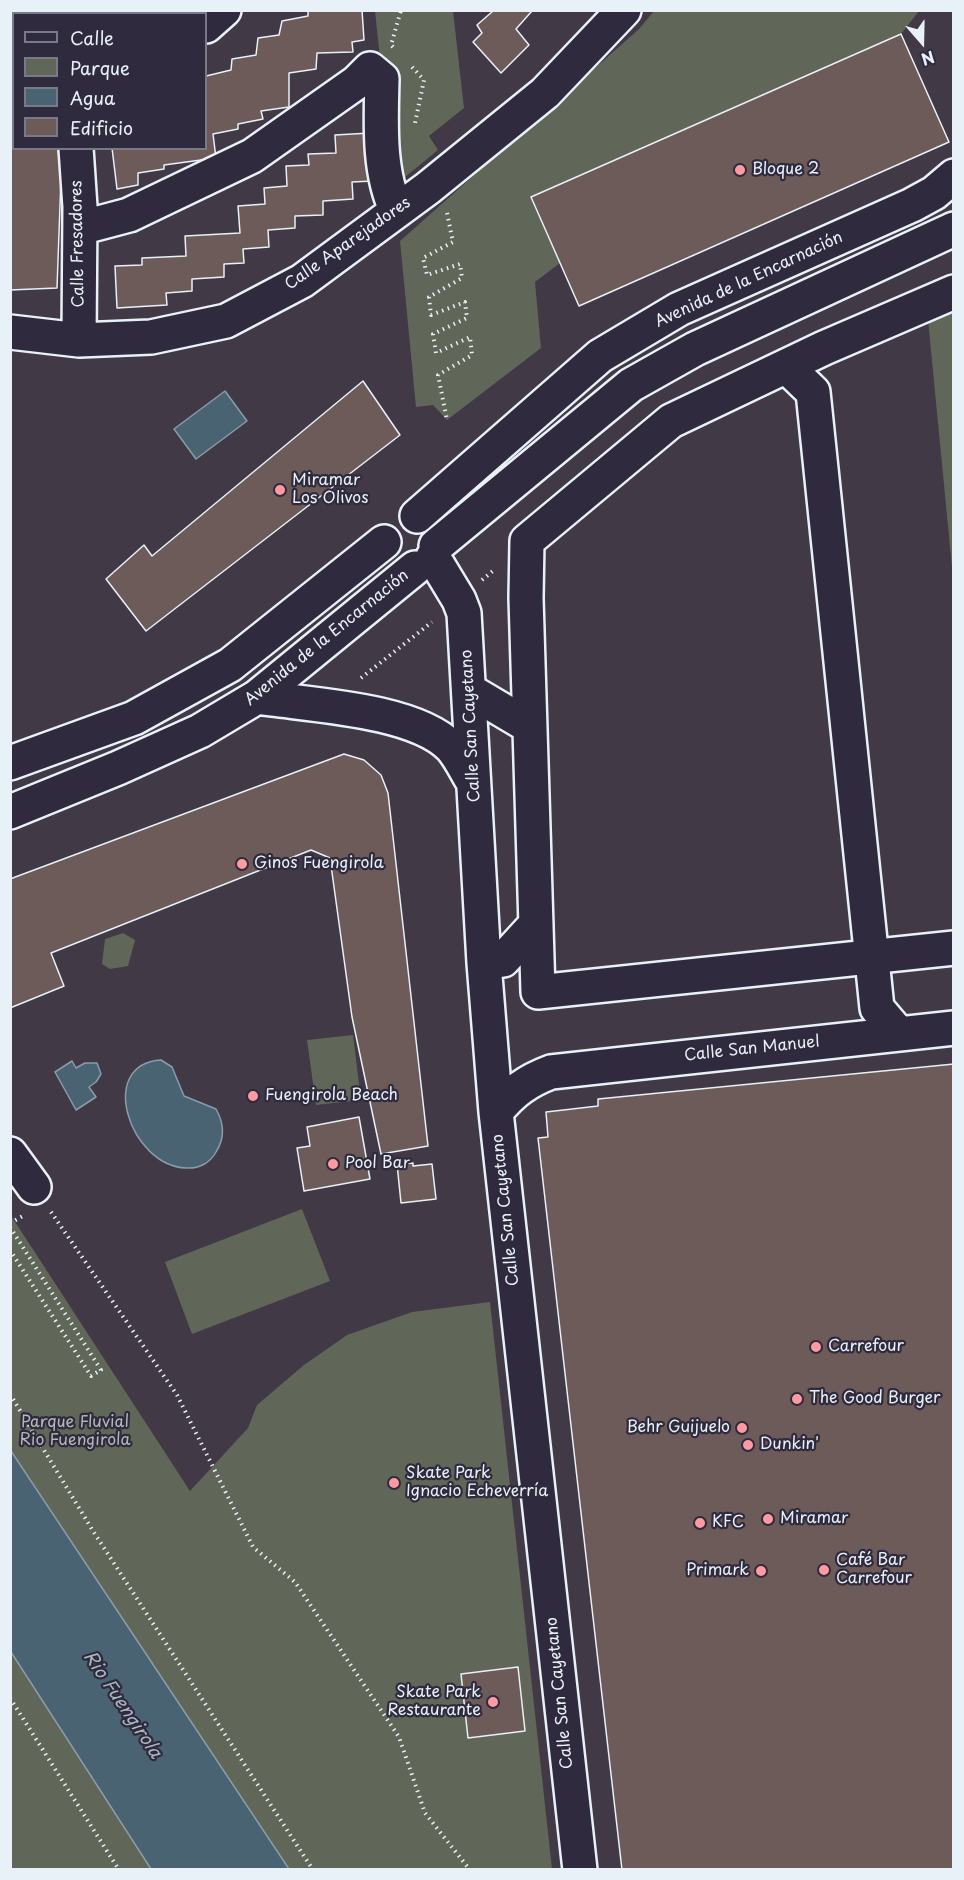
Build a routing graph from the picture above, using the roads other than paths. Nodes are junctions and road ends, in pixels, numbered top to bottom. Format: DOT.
graph roads {
  1 [pos="225,10"];
  2 [pos="624,10"];
  3 [pos="207,25"];
  4 [pos="76,150"];
  5 [pos="954,176"];
  6 [pos="954,183"];
  7 [pos="954,205"];
  8 [pos="397,211"];
  9 [pos="80,228"];
  10 [pos="954,229"];
  11 [pos="954,292"];
  12 [pos="10,332"];
  13 [pos="78,340"];
  14 [pos="786,366"];
  15 [pos="417,516"];
  16 [pos="384,542"];
  17 [pos="428,557"];
  18 [pos="470,691"];
  19 [pos="257,697"];
  20 [pos="529,726"];
  21 [pos="10,763"];
  22 [pos="473,783"];
  23 [pos="10,812"];
  24 [pos="536,924"];
  25 [pos="954,948"];
  26 [pos="871,956"];
  27 [pos="484,963"];
  28 [pos="954,1028"];
  29 [pos="899,1034"];
  30 [pos="490,1039"];
  31 [pos="551,1072"];
  32 [pos="496,1112"];
  33 [pos="10,1154"];
  34 [pos="29,1201"];
  35 [pos="580,1869"];
  1 -- 3 [label="street"];
  2 -- 8 [label="street, Calle Aparejadores"];
  4 -- 9 [label="street, Calle Fresadores"];
  5 -- 15 [label="street, Avenida de la Encarnación"];
  6 -- 7 [label="street"];
  8 -- 9 [label="street"];
  8 -- 13 [label="street, Calle Aparejadores"];
  9 -- 13 [label="street, Calle Fresadores"];
  10 -- 17 [label="street, Avenida de la Encarnación"];
  11 -- 14 [label="street"];
  12 -- 13 [label="street, Calle Aparejadores"];
  14 -- 20 [label="street"];
  14 -- 26 [label="street"];
  15 -- 16 [label="street, Avenida de la Encarnación"];
  15 -- 17 [label="street"];
  16 -- 17 [label="street, Avenida de la Encarnación"];
  16 -- 21 [label="street, Avenida de la Encarnación"];
  17 -- 18 [label="street, Calle San Cayetano"];
  17 -- 19 [label="street, Avenida de la Encarnación"];
  18 -- 20 [label="street"];
  18 -- 22 [label="street, Calle San Cayetano"];
  19 -- 22 [label="street"];
  19 -- 23 [label="street, Avenida de la Encarnación"];
  20 -- 24 [label="street"];
  22 -- 27 [label="street, Calle San Cayetano"];
  24 -- 26 [label="street"];
  24 -- 27 [label="street"];
  25 -- 26 [label="street"];
  26 -- 29 [label="street"];
  27 -- 30 [label="street, Calle San Cayetano"];
  28 -- 29 [label="street, Calle San Manuel"];
  29 -- 31 [label="street, Calle San Manuel"];
  30 -- 31 [label="street, Calle San Manuel"];
  30 -- 32 [label="street, Calle San Cayetano"];
  31 -- 32 [label="street, Calle San Manuel"];
  32 -- 35 [label="street, Calle San Cayetano"];
  33 -- 34 [label="street"];
}
